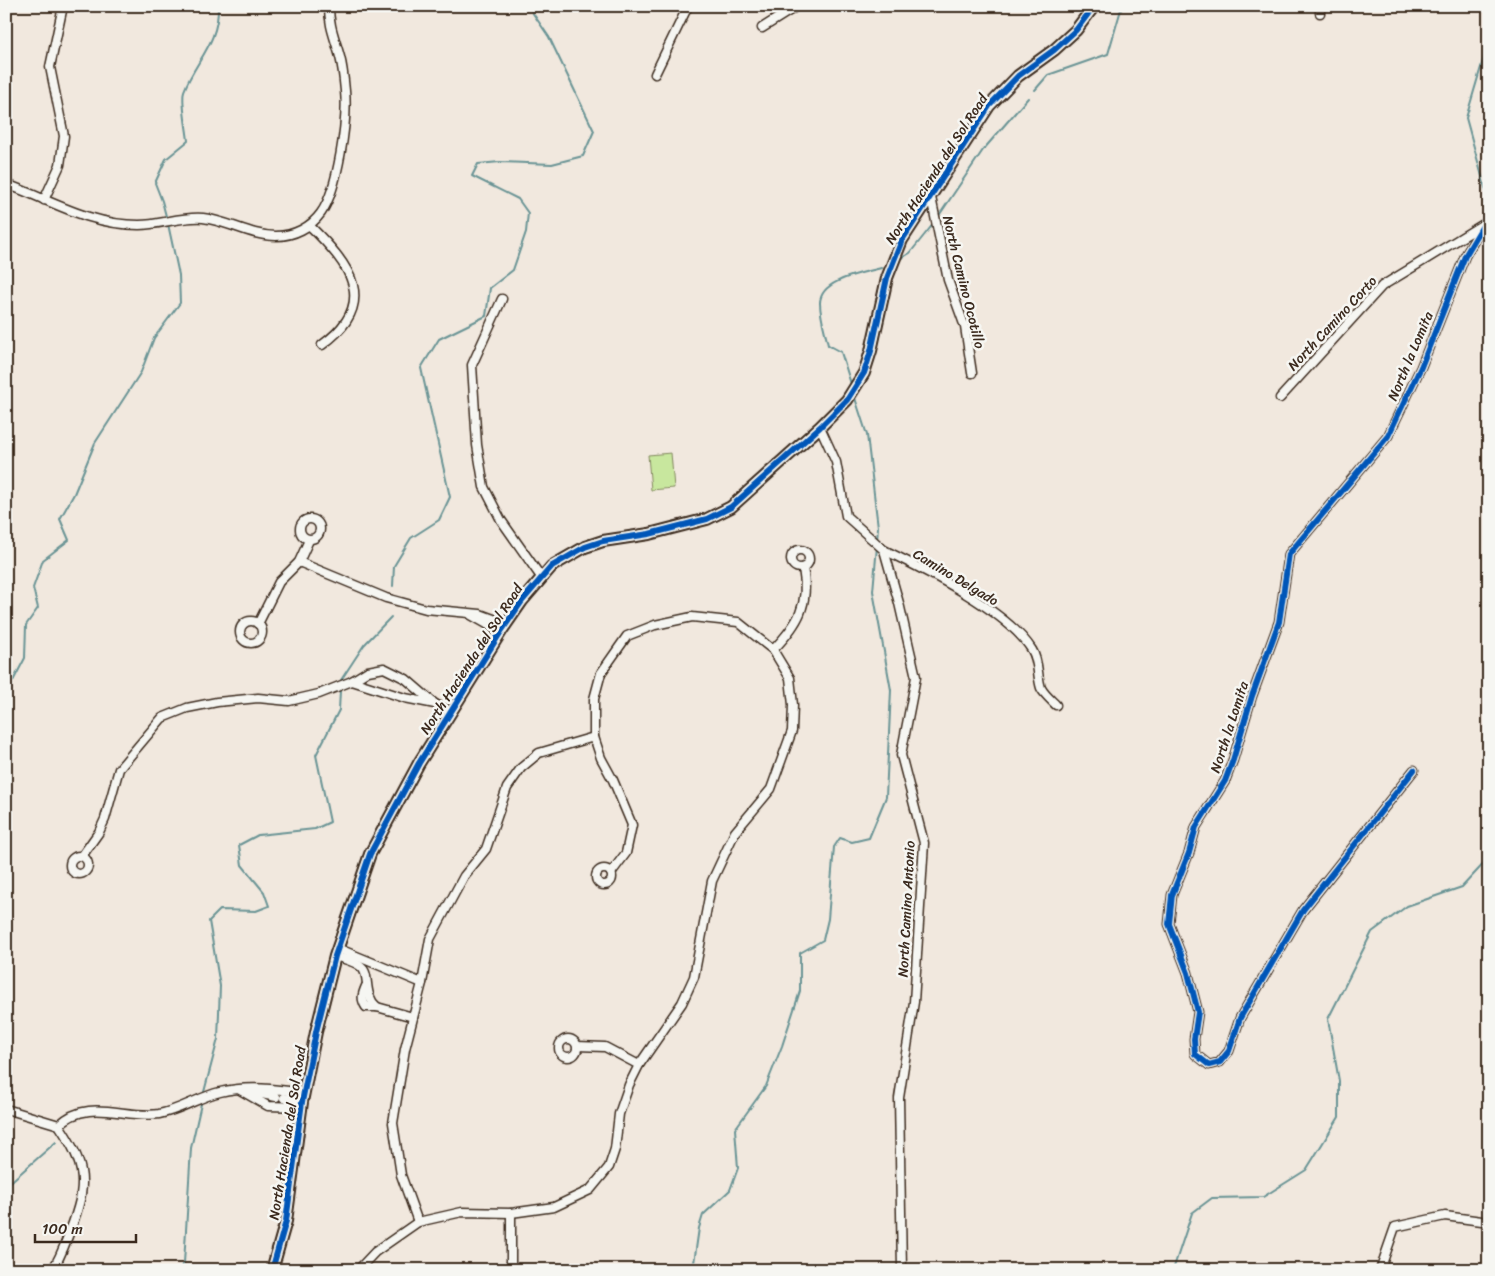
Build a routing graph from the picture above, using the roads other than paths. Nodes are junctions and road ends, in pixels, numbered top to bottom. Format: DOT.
graph roads {
  1 [pos="63,6"];
  2 [pos="329,6"];
  3 [pos="688,6"];
  4 [pos="797,6"];
  5 [pos="1094,6"];
  6 [pos="762,28"];
  7 [pos="655,74"];
  8 [pos="6,184"];
  9 [pos="931,196"];
  10 [pos="44,200"];
  11 [pos="1486,222"];
  12 [pos="310,226"];
  13 [pos="502,299"];
  14 [pos="322,345"];
  15 [pos="972,373"];
  16 [pos="1280,398"];
  17 [pos="820,427"];
  18 [pos="308,540"];
  19 [pos="884,550"];
  20 [pos="299,562"];
  21 [pos="803,568"];
  22 [pos="541,577"];
  23 [pos="258,624"];
  24 [pos="504,628"];
  25 [pos="773,650"];
  26 [pos="352,681"];
  27 [pos="435,704"];
  28 [pos="1056,705"];
  29 [pos="451,712"];
  30 [pos="594,737"];
  31 [pos="1414,770"];
  32 [pos="82,856"];
  33 [pos="611,872"];
  34 [pos="336,952"];
  35 [pos="422,983"];
  36 [pos="413,1017"];
  37 [pos="577,1046"];
  38 [pos="638,1065"];
  39 [pos="240,1090"];
  40 [pos="303,1100"];
  41 [pos="6,1109"];
  42 [pos="59,1125"];
  43 [pos="512,1214"];
  44 [pos="418,1222"];
  45 [pos="1489,1222"];
  46 [pos="52,1270"];
  47 [pos="272,1270"];
  48 [pos="358,1270"];
  49 [pos="513,1270"];
  50 [pos="902,1270"];
  51 [pos="1380,1270"];
  1 -- 10 [label="street"];
  2 -- 12 [label="street"];
  3 -- 7 [label="street"];
  4 -- 6 [label="street"];
  5 -- 9 [label="street, North Hacienda del Sol Road"];
  8 -- 10 [label="street"];
  9 -- 15 [label="street, North Camino Ocotillo"];
  9 -- 17 [label="street, North Hacienda del Sol Road"];
  10 -- 12 [label="street"];
  11 -- 16 [label="street, North Camino Corto"];
  11 -- 31 [label="street, North la Lomita"];
  12 -- 14 [label="street"];
  13 -- 22 [label="street"];
  17 -- 19 [label="street"];
  17 -- 22 [label="street, North Hacienda del Sol Road"];
  18 -- 20 [label="street"];
  19 -- 28 [label="street, Camino Delgado"];
  19 -- 50 [label="street, North Camino Antonio"];
  20 -- 23 [label="street"];
  20 -- 24 [label="street"];
  21 -- 25 [label="street"];
  22 -- 24 [label="street, North Hacienda del Sol Road"];
  24 -- 29 [label="street, North Hacienda del Sol Road"];
  25 -- 30 [label="street"];
  25 -- 38 [label="street"];
  26 -- 27 [label="street"];
  26 -- 27 [label="street"];
  26 -- 32 [label="street"];
  27 -- 29 [label="street"];
  29 -- 34 [label="street, North Hacienda del Sol Road"];
  30 -- 33 [label="street"];
  30 -- 35 [label="street"];
  34 -- 35 [label="street"];
  34 -- 36 [label="street"];
  34 -- 40 [label="street, North Hacienda del Sol Road"];
  35 -- 36 [label="street"];
  36 -- 44 [label="street"];
  37 -- 38 [label="street"];
  38 -- 43 [label="street"];
  39 -- 40 [label="street"];
  39 -- 40 [label="street"];
  39 -- 40 [label="street"];
  39 -- 42 [label="street"];
  40 -- 47 [label="street, North Hacienda del Sol Road"];
  41 -- 42 [label="street"];
  42 -- 46 [label="street"];
  43 -- 44 [label="street"];
  43 -- 49 [label="street"];
  44 -- 48 [label="street"];
  45 -- 51 [label="street"];
}
